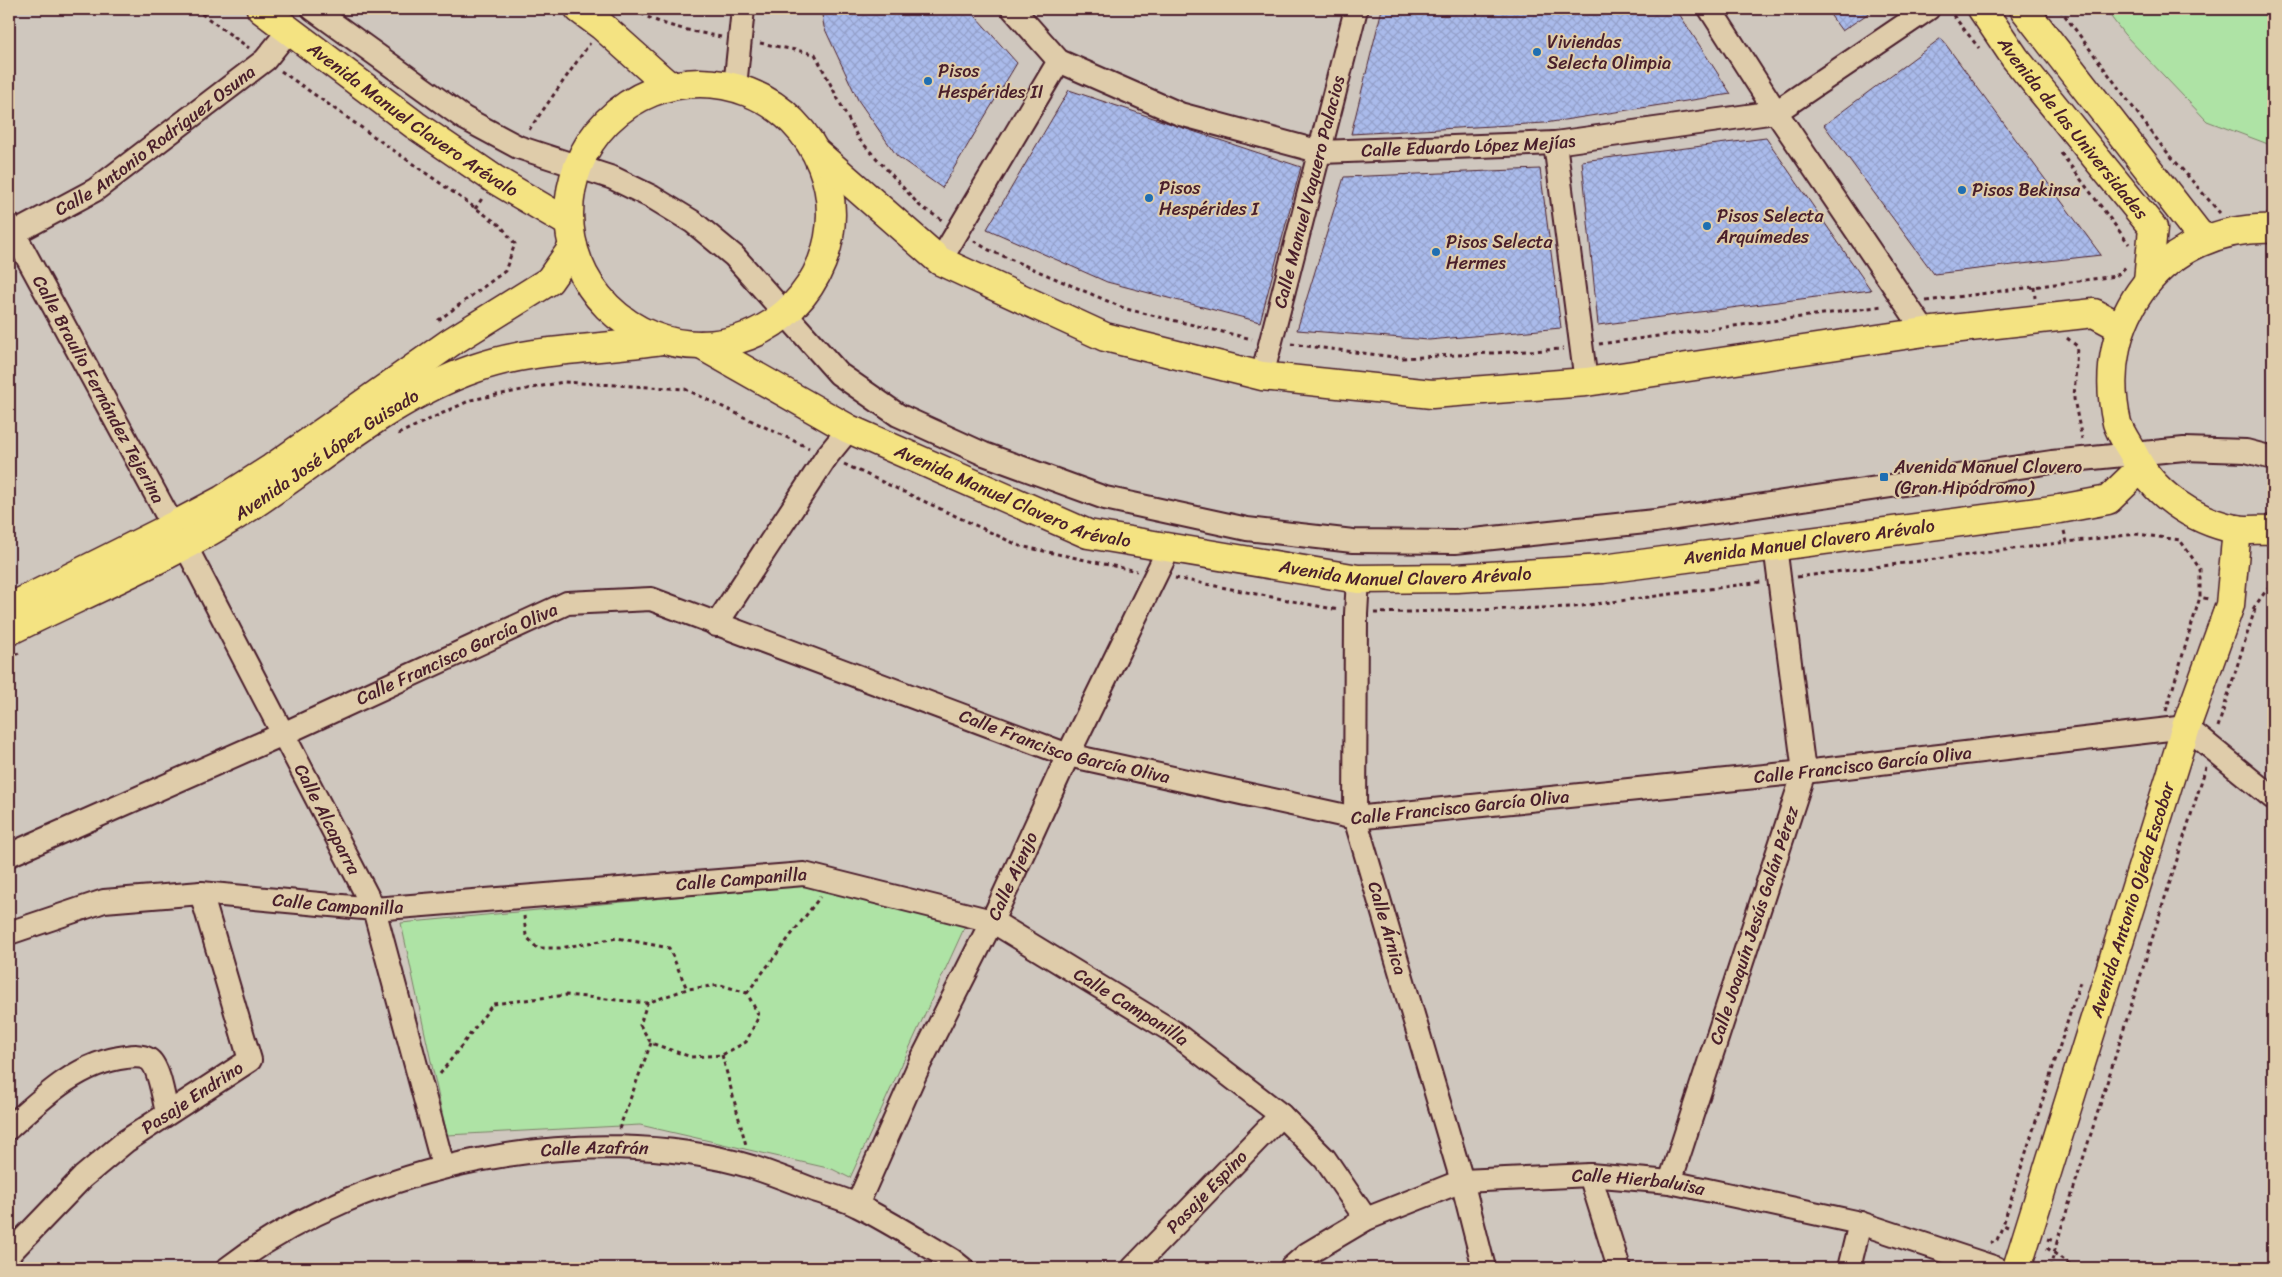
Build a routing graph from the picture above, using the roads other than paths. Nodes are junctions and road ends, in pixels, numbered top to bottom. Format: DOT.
graph roads {
  1 [pos="262,9"];
  2 [pos="313,9"];
  3 [pos="579,9"];
  4 [pos="743,9"];
  5 [pos="1013,9"];
  6 [pos="1356,9"];
  7 [pos="1710,9"];
  8 [pos="1928,9"];
  9 [pos="1982,9"];
  10 [pos="2024,9"];
  11 [pos="290,29"];
  12 [pos="1059,61"];
  13 [pos="669,86"];
  14 [pos="735,87"];
  15 [pos="1776,112"];
  16 [pos="1555,144"];
  17 [pos="1321,152"];
  18 [pos="817,153"];
  19 [pos="578,166"];
  20 [pos="2273,230"];
  21 [pos="10,231"];
  22 [pos="571,235"];
  23 [pos="2206,239"];
  24 [pos="940,261"];
  25 [pos="2139,272"];
  26 [pos="784,314"];
  27 [pos="2120,327"];
  28 [pos="1925,332"];
  29 [pos="662,340"];
  30 [pos="701,345"];
  31 [pos="1262,376"];
  32 [pos="1586,382"];
  33 [pos="849,428"];
  34 [pos="2273,458"];
  35 [pos="2136,462"];
  36 [pos="2273,470"];
  37 [pos="2236,529"];
  38 [pos="2273,530"];
  39 [pos="179,536"];
  40 [pos="1775,546"];
  41 [pos="1168,548"];
  42 [pos="1358,579"];
  43 [pos="9,608"];
  44 [pos="716,625"];
  45 [pos="17,640"];
  46 [pos="2186,727"];
  47 [pos="283,734"];
  48 [pos="1068,755"];
  49 [pos="1804,772"];
  50 [pos="2273,798"];
  51 [pos="1355,818"];
  52 [pos="9,855"];
  53 [pos="201,893"];
  54 [pos="374,909"];
  55 [pos="992,921"];
  56 [pos="9,933"];
  57 [pos="167,1113"];
  58 [pos="1281,1115"];
  59 [pos="9,1128"];
  60 [pos="443,1166"];
  61 [pos="1590,1175"];
  62 [pos="1462,1181"];
  63 [pos="1670,1182"];
  64 [pos="857,1205"];
  65 [pos="1366,1219"];
  66 [pos="1860,1223"];
  67 [pos="9,1254"];
  68 [pos="228,1268"];
  69 [pos="962,1268"];
  70 [pos="1133,1268"];
  71 [pos="1291,1268"];
  72 [pos="1484,1268"];
  73 [pos="1619,1268"];
  74 [pos="1849,1268"];
  75 [pos="1996,1268"];
  76 [pos="2017,1268"];
  1 -- 11 [label="main road, Avenida Manuel Clavero Arévalo"];
  2 -- 19 [label="street"];
  3 -- 13 [label="main road"];
  4 -- 14 [label="street"];
  5 -- 12 [label="street, Calle Eduardo López Mejías"];
  6 -- 17 [label="street, Calle Manuel Vaquero Palacios"];
  7 -- 15 [label="street"];
  8 -- 15 [label="street, Calle Eduardo López Mejías"];
  9 -- 25 [label="main road, Avenida de las Universidades"];
  10 -- 23 [label="main road, Avenida de las Universidades"];
  11 -- 21 [label="street, Calle Antonio Rodríguez Osuna"];
  11 -- 22 [label="main road, Avenida Manuel Clavero Arévalo"];
  12 -- 17 [label="street, Calle Eduardo López Mejías"];
  12 -- 24 [label="street"];
  13 -- 14 [label="main road"];
  13 -- 19 [label="main road"];
  14 -- 18 [label="main road"];
  15 -- 16 [label="street, Calle Eduardo López Mejías"];
  15 -- 28 [label="street"];
  16 -- 17 [label="street, Calle Eduardo López Mejías"];
  16 -- 32 [label="street"];
  17 -- 31 [label="street, Calle Manuel Vaquero Palacios"];
  18 -- 24 [label="main road"];
  18 -- 26 [label="main road"];
  19 -- 22 [label="main road"];
  19 -- 26 [label="street"];
  20 -- 23 [label="main road"];
  21 -- 39 [label="street, Calle Braulio Fernández Tejerina"];
  22 -- 29 [label="main road"];
  22 -- 39 [label="main road, Avenida José López Guisado"];
  23 -- 25 [label="main road"];
  24 -- 31 [label="main road"];
  25 -- 27 [label="main road"];
  26 -- 30 [label="main road"];
  26 -- 35 [label="street"];
  27 -- 28 [label="main road"];
  27 -- 35 [label="main road"];
  28 -- 32 [label="main road"];
  29 -- 30 [label="main road"];
  29 -- 39 [label="main road, Avenida José López Guisado"];
  30 -- 33 [label="main road, Avenida Manuel Clavero Arévalo"];
  31 -- 32 [label="main road"];
  33 -- 41 [label="main road, Avenida Manuel Clavero Arévalo"];
  33 -- 44 [label="street"];
  34 -- 35 [label="street"];
  35 -- 36 [label="street"];
  35 -- 37 [label="main road"];
  35 -- 40 [label="main road, Avenida Manuel Clavero Arévalo"];
  37 -- 38 [label="main road"];
  37 -- 46 [label="main road, Avenida Antonio Ojeda Escobar"];
  39 -- 43 [label="main road, Avenida José López Guisado"];
  39 -- 45 [label="main road, Avenida José López Guisado"];
  39 -- 47 [label="street, Calle Alcaparra"];
  40 -- 42 [label="main road, Avenida Manuel Clavero Arévalo"];
  40 -- 49 [label="street, Calle Joaquín Jesús Galán Pérez"];
  41 -- 42 [label="main road, Avenida Manuel Clavero Arévalo"];
  41 -- 48 [label="street, Calle Ajenjo"];
  42 -- 51 [label="street, Calle Árnica"];
  44 -- 47 [label="street, Calle Francisco García Oliva"];
  44 -- 48 [label="street, Calle Francisco García Oliva"];
  46 -- 49 [label="street, Calle Francisco García Oliva"];
  46 -- 50 [label="street"];
  46 -- 76 [label="main road, Avenida Antonio Ojeda Escobar"];
  47 -- 52 [label="street, Calle Francisco García Oliva"];
  47 -- 54 [label="street, Calle Alcaparra"];
  48 -- 51 [label="street, Calle Francisco García Oliva"];
  48 -- 55 [label="street, Calle Ajenjo"];
  49 -- 51 [label="street, Calle Francisco García Oliva"];
  49 -- 63 [label="street, Calle Joaquín Jesús Galán Pérez"];
  51 -- 62 [label="street, Calle Árnica"];
  53 -- 54 [label="street, Calle Campanilla"];
  53 -- 56 [label="street, Calle Campanilla"];
  53 -- 57 [label="street, Pasaje Endrino"];
  54 -- 55 [label="street, Calle Campanilla"];
  54 -- 60 [label="street, Calle Alcaparra"];
  55 -- 58 [label="street, Calle Campanilla"];
  55 -- 64 [label="street, Calle Ajenjo"];
  57 -- 59 [label="street"];
  57 -- 67 [label="street, Pasaje Endrino"];
  58 -- 65 [label="street, Calle Campanilla"];
  58 -- 70 [label="street, Pasaje Espino"];
  60 -- 64 [label="street, Calle Azafrán"];
  60 -- 68 [label="street, Calle Azafrán"];
  61 -- 62 [label="street, Calle Hierbaluisa"];
  61 -- 63 [label="street, Calle Hierbaluisa"];
  61 -- 73 [label="street"];
  62 -- 65 [label="street, Calle Hierbaluisa"];
  62 -- 72 [label="street, Calle Árnica"];
  63 -- 66 [label="street, Calle Hierbaluisa"];
  64 -- 69 [label="street, Calle Azafrán"];
  65 -- 71 [label="street, Calle Hierbaluisa"];
  66 -- 74 [label="street"];
  66 -- 75 [label="street, Calle Hierbaluisa"];
}
